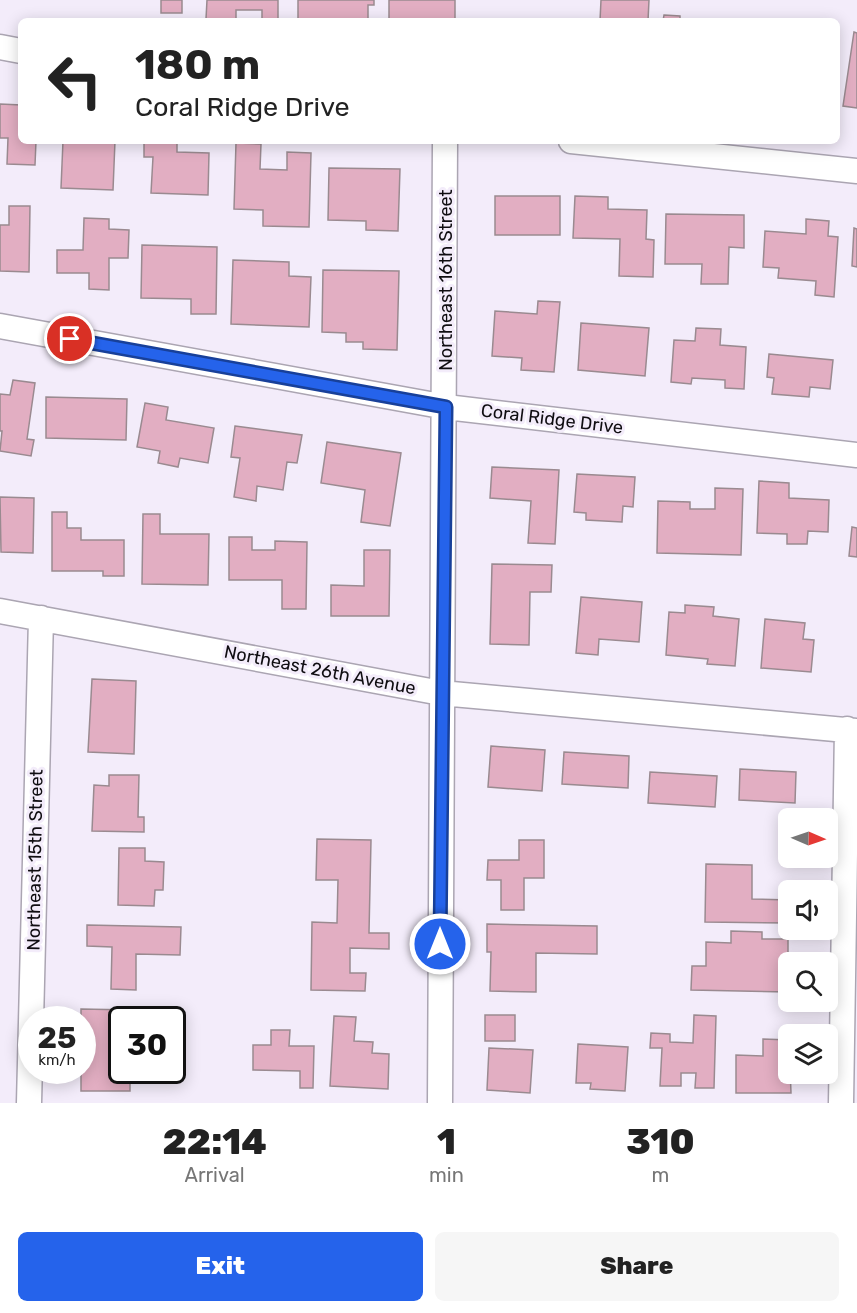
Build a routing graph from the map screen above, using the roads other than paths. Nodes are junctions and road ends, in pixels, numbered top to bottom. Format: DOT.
graph roads {
  1 [pos="0,47"];
  2 [pos="18,50"];
  3 [pos="446,144"];
  4 [pos="600,144"];
  5 [pos="857,171"];
  6 [pos="0,326"];
  7 [pos="446,407"];
  8 [pos="857,455"];
  9 [pos="0,610"];
  10 [pos="41,618"];
  11 [pos="441,693"];
  12 [pos="852,730"];
  13 [pos="29,1103"];
  14 [pos="440,1103"];
  15 [pos="841,1103"];
  1 -- 2 [label="street"];
  3 -- 7 [label="street, Northeast 16th Street"];
  4 -- 5 [label="street"];
  6 -- 7 [label="street, Coral Ridge Drive"];
  7 -- 8 [label="street, Coral Ridge Drive"];
  7 -- 11 [label="street, Northeast 16th Street"];
  9 -- 10 [label="street, Northeast 26th Avenue"];
  10 -- 11 [label="street, Northeast 26th Avenue"];
  10 -- 13 [label="street, Northeast 15th Street"];
  11 -- 12 [label="street, Northeast 26th Avenue"];
  11 -- 14 [label="street, Northeast 16th Street"];
  12 -- 15 [label="street"];
}
